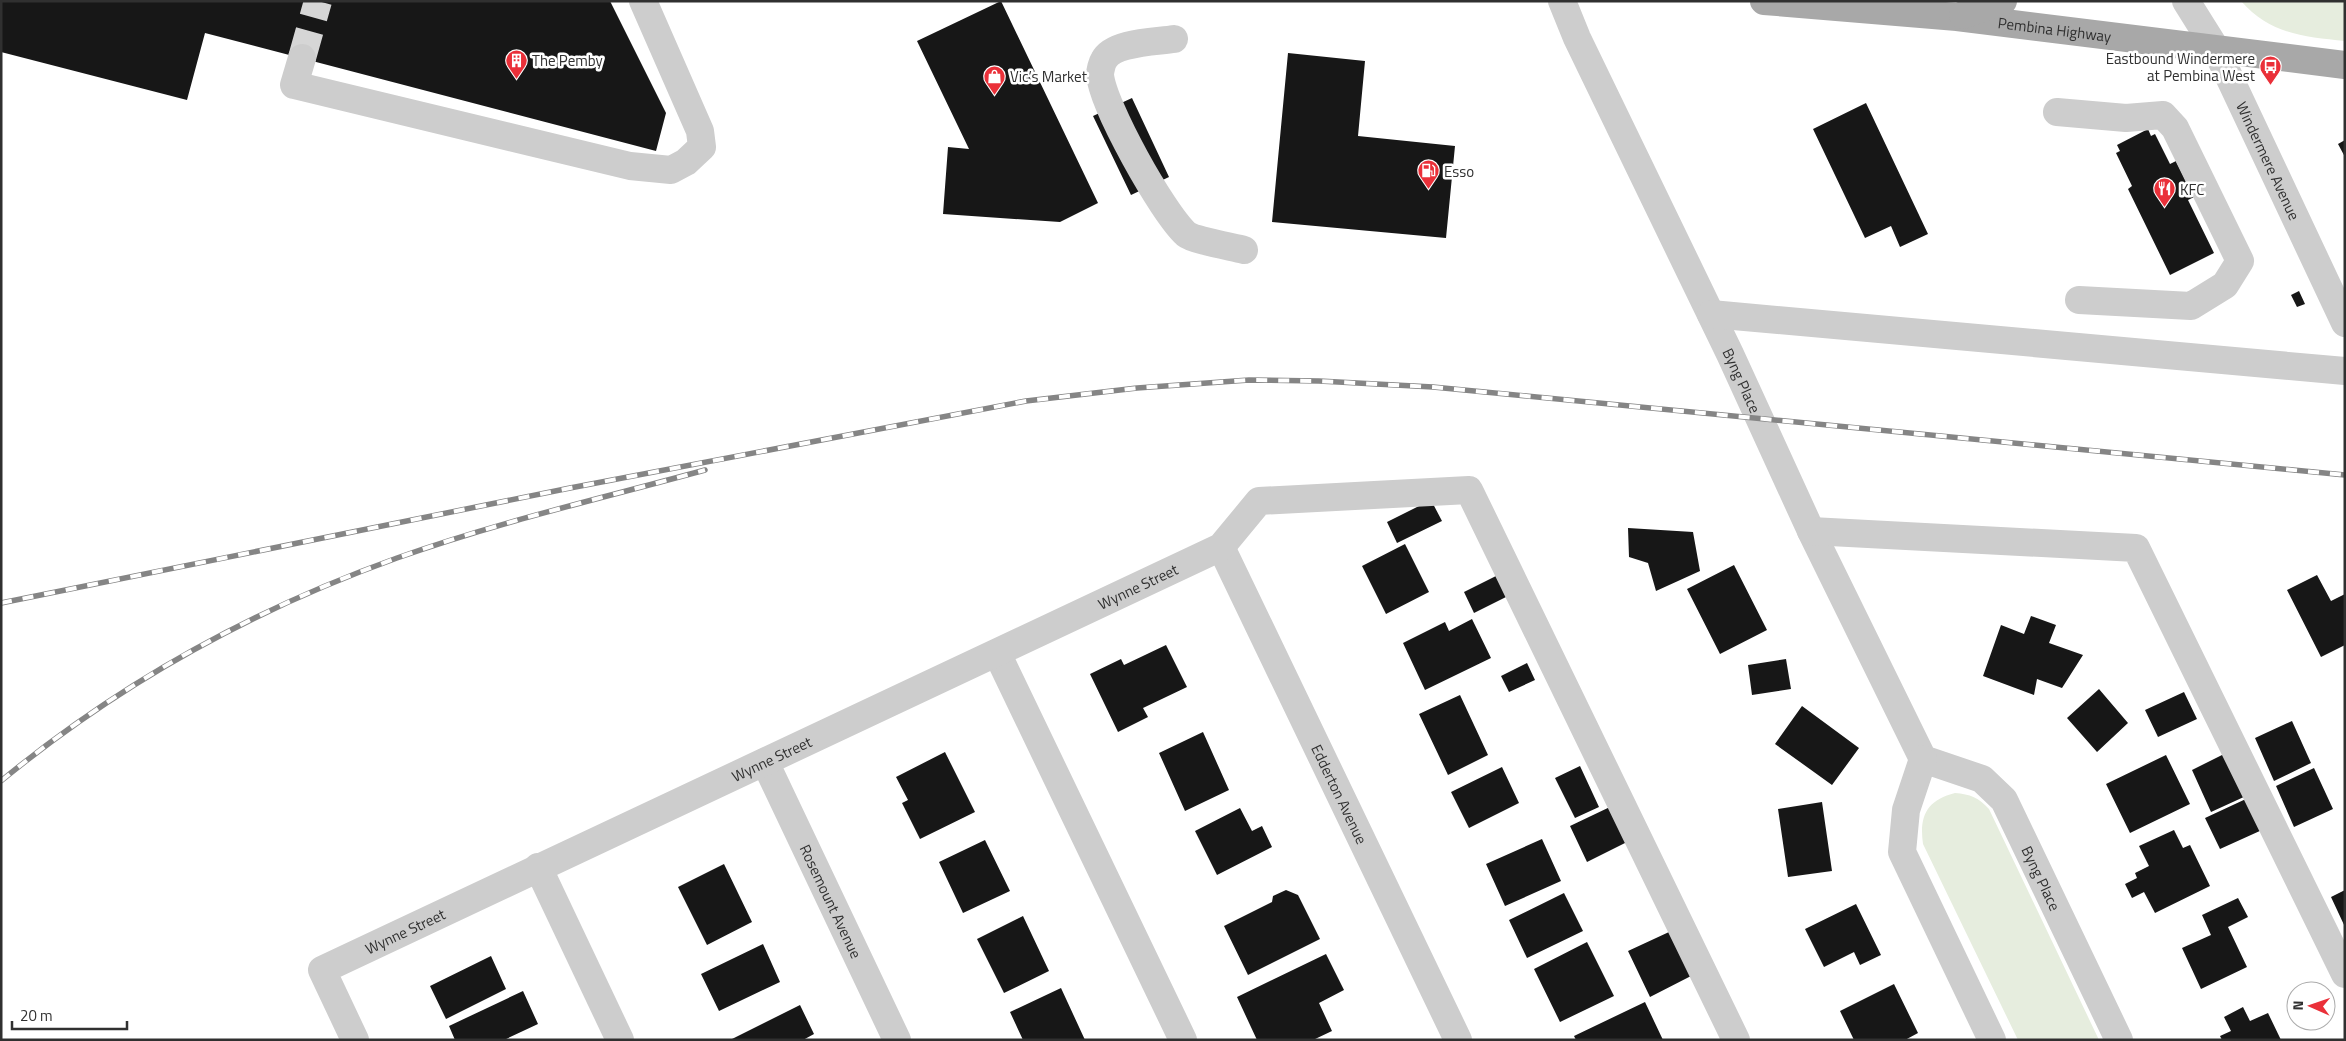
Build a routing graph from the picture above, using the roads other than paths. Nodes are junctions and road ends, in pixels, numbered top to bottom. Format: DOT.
graph roads {
  1 [pos="643,1"];
  2 [pos="1562,1"];
  3 [pos="1764,1"];
  4 [pos="2003,1"];
  5 [pos="2186,1"];
  6 [pos="1957,17"];
  7 [pos="1174,39"];
  8 [pos="2216,49"];
  9 [pos="302,58"];
  10 [pos="2345,65"];
  11 [pos="2057,112"];
  12 [pos="1244,250"];
  13 [pos="2079,300"];
  14 [pos="1711,314"];
  15 [pos="2345,322"];
  16 [pos="2345,371"];
  17 [pos="1811,531"];
  18 [pos="1221,547"];
  19 [pos="997,653"];
  20 [pos="1923,759"];
  21 [pos="765,762"];
  22 [pos="538,867"];
  23 [pos="2345,974"];
  24 [pos="355,1040"];
  25 [pos="620,1040"];
  26 [pos="897,1040"];
  27 [pos="1183,1040"];
  28 [pos="1458,1040"];
  29 [pos="1736,1040"];
  30 [pos="1992,1040"];
  31 [pos="2119,1040"];
  1 -- 9 [label="street"];
  2 -- 14 [label="street, Byng Place"];
  3 -- 6 [label="main road, Pembina Highway"];
  4 -- 6 [label="main road"];
  5 -- 8 [label="street, Windermere Avenue"];
  6 -- 8 [label="main road, Pembina Highway"];
  7 -- 12 [label="street"];
  8 -- 10 [label="main road, Pembina Highway"];
  8 -- 15 [label="street, Windermere Avenue"];
  11 -- 13 [label="street"];
  14 -- 16 [label="street"];
  14 -- 17 [label="street, Byng Place"];
  17 -- 20 [label="street, Byng Place"];
  17 -- 23 [label="street"];
  18 -- 19 [label="street, Wynne Street"];
  18 -- 28 [label="street, Edderton Avenue"];
  18 -- 29 [label="street"];
  19 -- 21 [label="street, Wynne Street"];
  19 -- 27 [label="street"];
  20 -- 30 [label="street"];
  20 -- 31 [label="street, Byng Place"];
  21 -- 22 [label="street, Wynne Street"];
  21 -- 26 [label="street, Rosemount Avenue"];
  22 -- 24 [label="street, Wynne Street"];
  22 -- 25 [label="street"];
}
